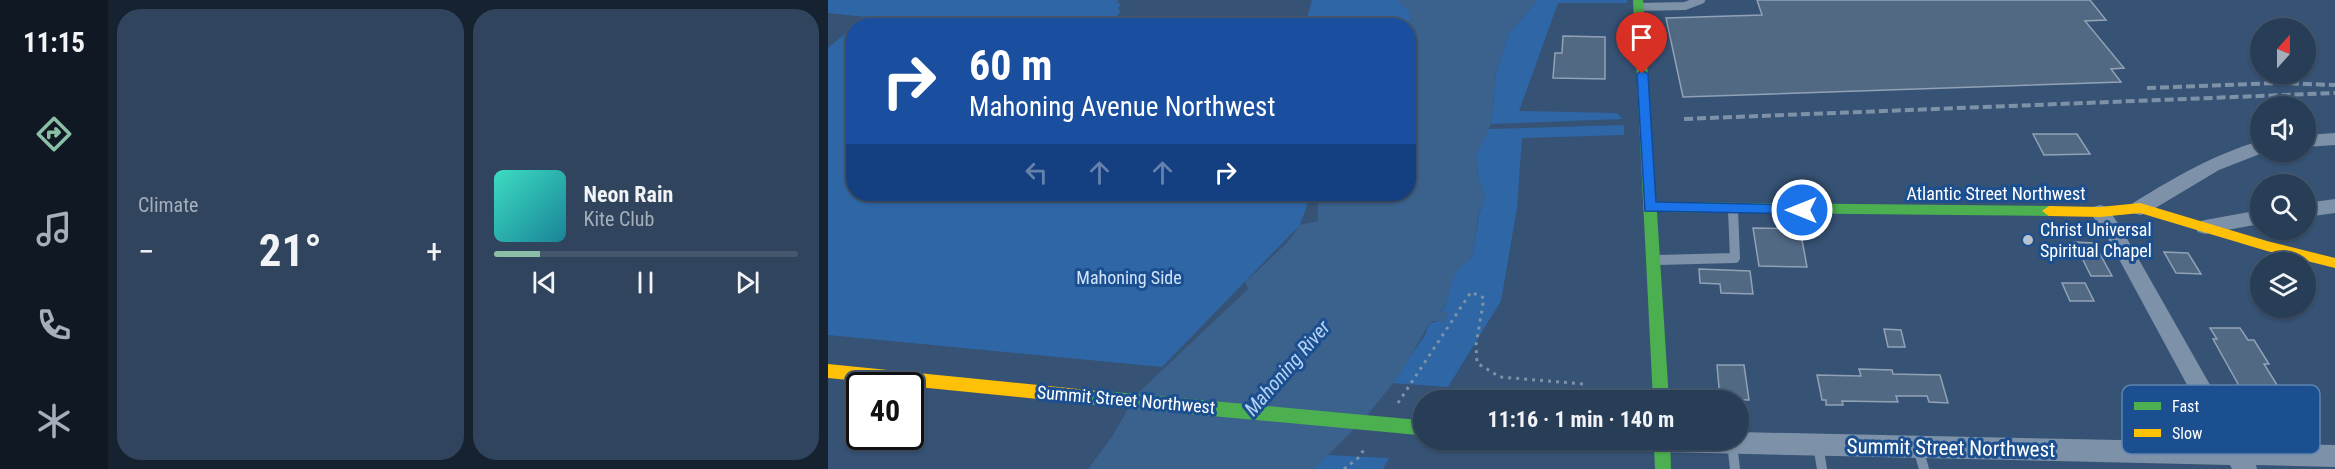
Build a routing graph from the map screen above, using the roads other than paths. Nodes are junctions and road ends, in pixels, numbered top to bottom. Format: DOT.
graph roads {
  1 [pos="1701,0"];
  2 [pos="1638,4"];
  3 [pos="2335,139"];
  4 [pos="2316,140"];
  5 [pos="2250,150"];
  6 [pos="2335,206"];
  7 [pos="1649,207"];
  8 [pos="2140,208"];
  9 [pos="2316,209"];
  10 [pos="1733,210"];
  11 [pos="2100,212"];
  12 [pos="2250,219"];
  13 [pos="2205,227"];
  14 [pos="1654,260"];
  15 [pos="2335,263"];
  16 [pos="831,375"];
  17 [pos="2198,385"];
  18 [pos="1660,390"];
  19 [pos="1413,427"];
  20 [pos="1749,443"];
  21 [pos="1818,445"];
  22 [pos="1663,450"];
  23 [pos="1733,450"];
  24 [pos="2335,456"];
  25 [pos="1920,458"];
  26 [pos="2241,462"];
  27 [pos="1664,469"];
  28 [pos="1735,469"];
  29 [pos="1822,469"];
  1 -- 2 [label="lane"];
  2 -- 7 [label="main road"];
  3 -- 4 [label="street"];
  5 -- 8 [label="street"];
  6 -- 9 [label="street"];
  7 -- 10 [label="main road, Atlantic Street Northwest"];
  7 -- 14 [label="main road"];
  8 -- 11 [label="main road, Atlantic Street Northwest"];
  8 -- 13 [label="main road, Atlantic Street Northwest"];
  10 -- 11 [label="main road, Atlantic Street Northwest"];
  10 -- 14 [label="lane"];
  11 -- 17 [label="street"];
  12 -- 13 [label="street"];
  13 -- 15 [label="main road, Atlantic Street Northwest"];
  14 -- 18 [label="main road"];
  16 -- 19 [label="main road, Summit Street Northwest, bridge"];
  20 -- 21 [label="street, Summit Street Northwest"];
  21 -- 25 [label="street, Summit Street Northwest"];
  21 -- 29 [label="lane"];
  22 -- 27 [label="main road"];
  23 -- 28 [label="lane"];
  24 -- 26 [label="street, Summit Street Northwest"];
  25 -- 26 [label="street, Summit Street Northwest"];
}
